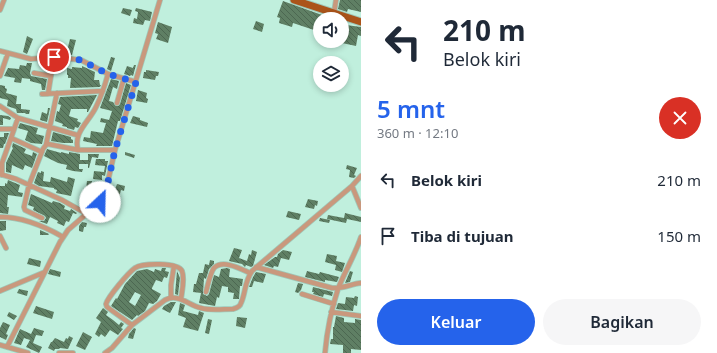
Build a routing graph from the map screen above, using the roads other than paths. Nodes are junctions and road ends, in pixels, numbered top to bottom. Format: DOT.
graph roads {
  1 [pos="4,0"];
  2 [pos="160,0"];
  3 [pos="294,0"];
  4 [pos="336,0"];
  5 [pos="0,10"];
  6 [pos="331,12"];
  7 [pos="334,12"];
  8 [pos="349,18"];
  9 [pos="361,22"];
  10 [pos="0,51"];
  11 [pos="8,53"];
  12 [pos="54,57"];
  13 [pos="34,73"];
  14 [pos="108,74"];
  15 [pos="0,76"];
  16 [pos="51,76"];
  17 [pos="124,78"];
  18 [pos="136,82"];
  19 [pos="103,91"];
  20 [pos="57,93"];
  21 [pos="42,94"];
  22 [pos="48,94"];
  23 [pos="117,103"];
  24 [pos="0,106"];
  25 [pos="18,118"];
  26 [pos="49,127"];
  27 [pos="0,129"];
  28 [pos="14,129"];
  29 [pos="77,135"];
  30 [pos="11,138"];
  31 [pos="46,145"];
  32 [pos="78,150"];
  33 [pos="115,150"];
  34 [pos="42,152"];
  35 [pos="1,174"];
  36 [pos="361,176"];
  37 [pos="29,185"];
  38 [pos="352,186"];
  39 [pos="361,208"];
  40 [pos="87,214"];
  41 [pos="0,217"];
  42 [pos="42,218"];
  43 [pos="0,236"];
  44 [pos="63,237"];
  45 [pos="361,237"];
  46 [pos="6,248"];
  47 [pos="174,266"];
  48 [pos="256,267"];
  49 [pos="45,272"];
  50 [pos="250,273"];
  51 [pos="361,283"];
  52 [pos="338,289"];
  53 [pos="0,292"];
  54 [pos="206,292"];
  55 [pos="302,294"];
  56 [pos="171,297"];
  57 [pos="181,299"];
  58 [pos="334,304"];
  59 [pos="331,312"];
  60 [pos="361,316"];
  61 [pos="132,325"];
  62 [pos="0,345"];
  63 [pos="7,347"];
  64 [pos="28,353"];
  65 [pos="59,353"];
  66 [pos="73,353"];
  67 [pos="104,353"];
  68 [pos="325,353"];
  1 -- 5 [label="street"];
  2 -- 18 [label="street"];
  3 -- 6 [label="main road"];
  4 -- 7 [label="street"];
  8 -- 9 [label="main road"];
  10 -- 11 [label="street"];
  11 -- 12 [label="street"];
  11 -- 15 [label="street"];
  12 -- 14 [label="street"];
  12 -- 16 [label="street"];
  13 -- 16 [label="street"];
  14 -- 17 [label="street"];
  14 -- 19 [label="street"];
  16 -- 22 [label="street"];
  17 -- 18 [label="street"];
  17 -- 23 [label="street"];
  18 -- 33 [label="street"];
  19 -- 20 [label="street"];
  19 -- 29 [label="street"];
  20 -- 22 [label="street"];
  20 -- 26 [label="street"];
  21 -- 22 [label="street"];
  24 -- 25 [label="street"];
  25 -- 26 [label="street"];
  25 -- 28 [label="street"];
  26 -- 29 [label="street"];
  26 -- 31 [label="street"];
  27 -- 28 [label="street"];
  28 -- 30 [label="street"];
  29 -- 32 [label="street"];
  30 -- 34 [label="street"];
  30 -- 35 [label="street"];
  31 -- 32 [label="street"];
  31 -- 34 [label="street"];
  32 -- 33 [label="street"];
  33 -- 40 [label="street"];
  34 -- 37 [label="street"];
  35 -- 37 [label="street"];
  36 -- 38 [label="street"];
  37 -- 40 [label="street"];
  37 -- 42 [label="street"];
  38 -- 39 [label="street"];
  38 -- 48 [label="street"];
  40 -- 44 [label="street"];
  41 -- 44 [label="street"];
  43 -- 46 [label="street"];
  44 -- 49 [label="street"];
  45 -- 52 [label="street"];
  47 -- 56 [label="street"];
  47 -- 57 [label="street"];
  47 -- 61 [label="street"];
  48 -- 50 [label="street"];
  48 -- 52 [label="street"];
  49 -- 53 [label="street"];
  49 -- 63 [label="street"];
  50 -- 54 [label="street"];
  50 -- 57 [label="street"];
  51 -- 52 [label="street"];
  52 -- 58 [label="street"];
  55 -- 58 [label="street"];
  56 -- 57 [label="street"];
  56 -- 61 [label="street"];
  58 -- 59 [label="street"];
  59 -- 60 [label="street"];
  59 -- 68 [label="street"];
  61 -- 67 [label="street"];
  62 -- 63 [label="street"];
  63 -- 64 [label="street"];
  65 -- 66 [label="street"];
}
